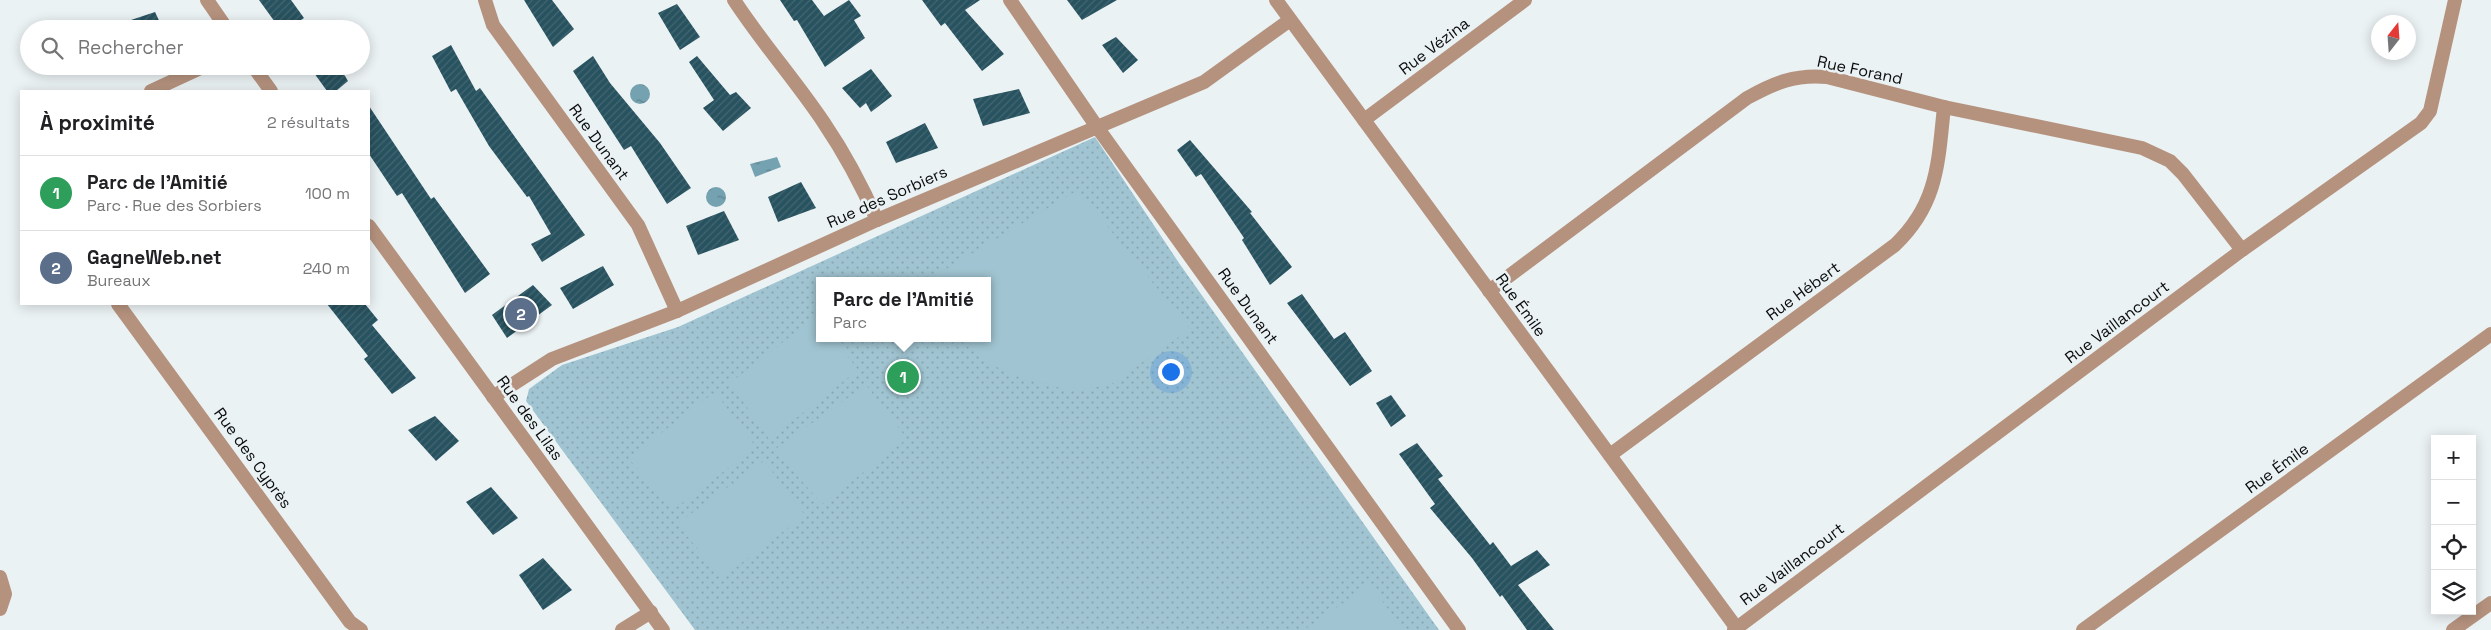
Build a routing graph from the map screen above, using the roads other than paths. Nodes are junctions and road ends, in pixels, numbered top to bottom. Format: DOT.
graph roads {
  1 [pos="207,0"];
  2 [pos="485,0"];
  3 [pos="734,0"];
  4 [pos="1010,0"];
  5 [pos="1276,0"];
  6 [pos="1525,0"];
  7 [pos="2455,0"];
  8 [pos="221,20"];
  9 [pos="1290,20"];
  10 [pos="186,75"];
  11 [pos="259,75"];
  12 [pos="153,90"];
  13 [pos="270,90"];
  14 [pos="1944,107"];
  15 [pos="1364,120"];
  16 [pos="1097,127"];
  17 [pos="877,220"];
  18 [pos="370,227"];
  19 [pos="2242,250"];
  20 [pos="1489,291"];
  21 [pos="119,305"];
  22 [pos="677,310"];
  23 [pos="2491,334"];
  24 [pos="493,397"];
  25 [pos="1610,455"];
  26 [pos="0,577"];
  27 [pos="2491,603"];
  28 [pos="0,609"];
  29 [pos="650,612"];
  30 [pos="1736,629"];
  31 [pos="361,630"];
  32 [pos="622,630"];
  33 [pos="663,630"];
  34 [pos="1459,630"];
  35 [pos="2084,630"];
  36 [pos="2453,630"];
  1 -- 8 [label="street"];
  2 -- 22 [label="street, Rue Dunant"];
  3 -- 17 [label="street"];
  4 -- 16 [label="street, Rue Dunant"];
  5 -- 9 [label="street, Rue Émile"];
  6 -- 15 [label="street, Rue Vézina"];
  7 -- 19 [label="street, Rue Vaillancourt"];
  9 -- 15 [label="street, Rue Émile"];
  9 -- 16 [label="street, Rue des Sorbiers"];
  10 -- 12 [label="street"];
  11 -- 13 [label="street"];
  14 -- 19 [label="street, Rue Forand"];
  14 -- 20 [label="street, Rue Forand"];
  14 -- 25 [label="street, Rue Hébert"];
  15 -- 20 [label="street, Rue Émile"];
  16 -- 17 [label="street, Rue des Sorbiers"];
  16 -- 34 [label="street, Rue Dunant"];
  17 -- 22 [label="street, Rue des Sorbiers"];
  18 -- 24 [label="street, Rue des Lilas"];
  19 -- 30 [label="street, Rue Vaillancourt"];
  20 -- 25 [label="street, Rue Émile"];
  21 -- 31 [label="street, Rue des Cyprès"];
  22 -- 24 [label="street, Rue des Sorbiers"];
  23 -- 35 [label="street, Rue Émile"];
  24 -- 29 [label="street, Rue des Lilas"];
  25 -- 30 [label="street, Rue Émile"];
  26 -- 28 [label="street"];
  27 -- 36 [label="street"];
  29 -- 32 [label="street"];
  29 -- 33 [label="street, Rue des Lilas"];
}
